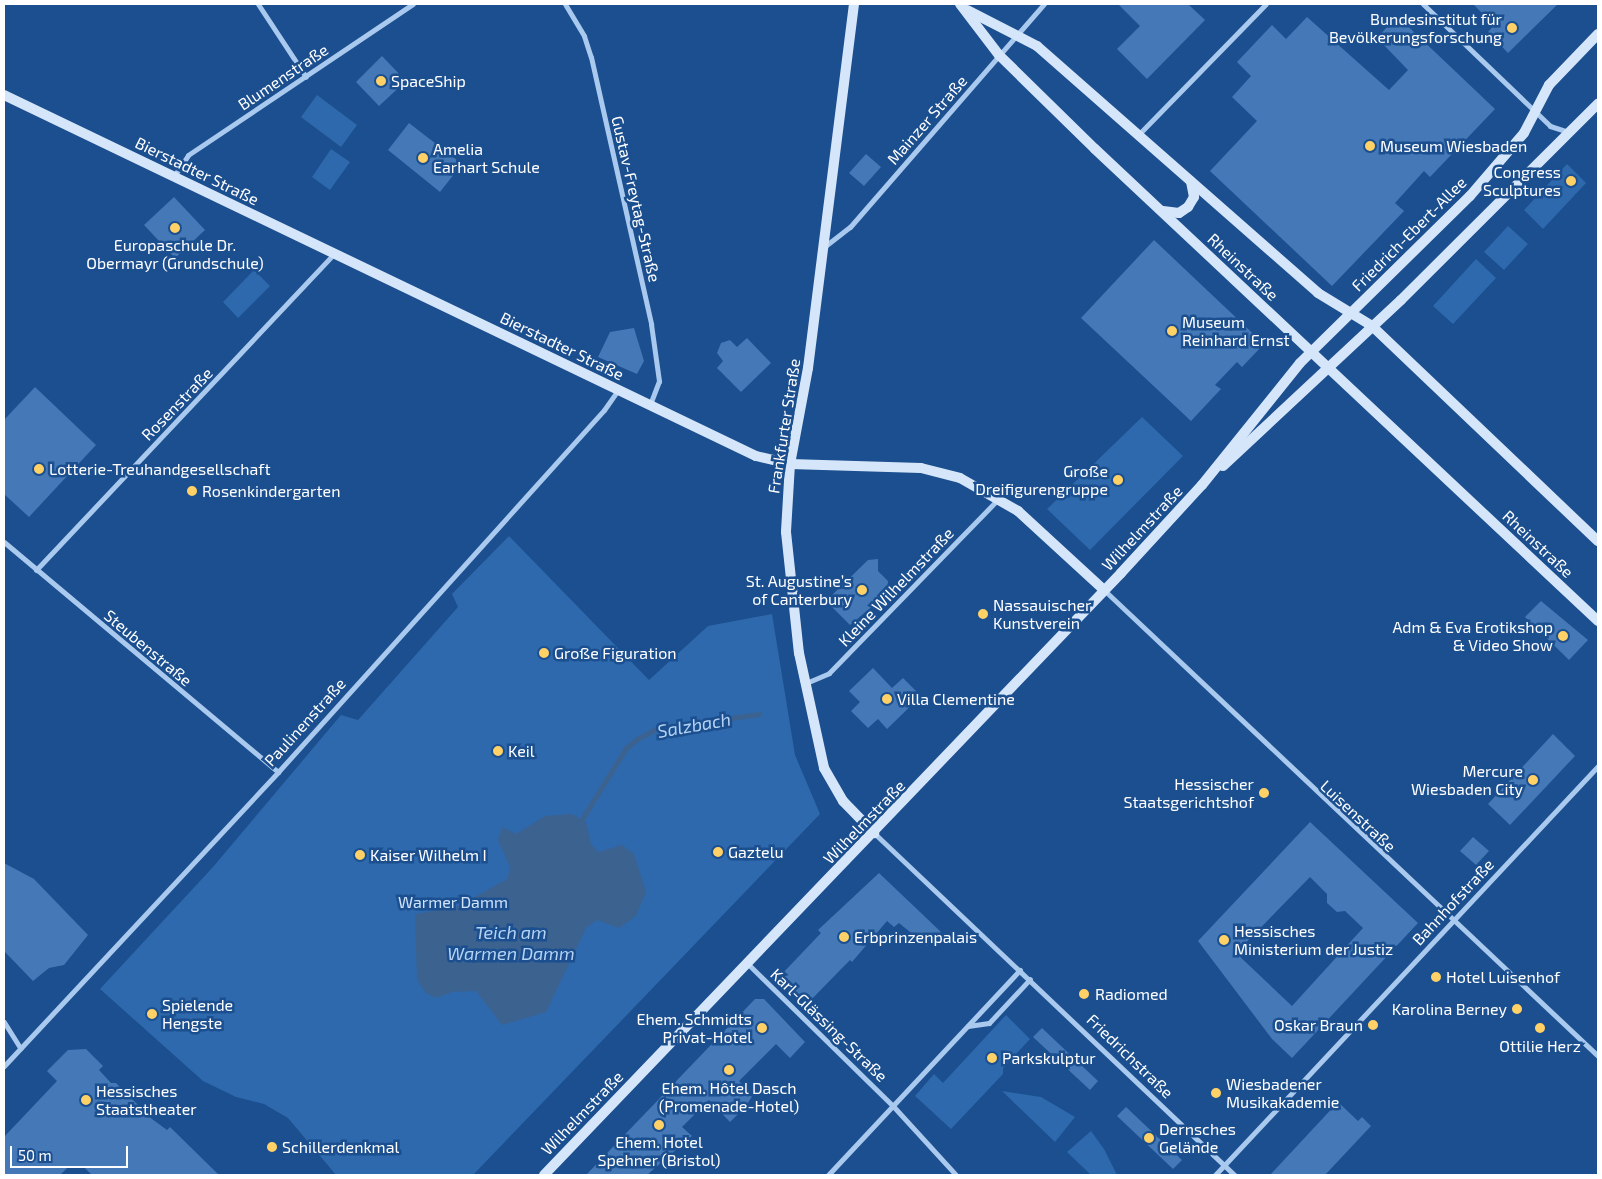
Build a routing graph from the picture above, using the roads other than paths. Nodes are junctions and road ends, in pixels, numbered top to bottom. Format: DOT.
graph roads {
  1 [pos="258,4"];
  2 [pos="413,4"];
  3 [pos="565,4"];
  4 [pos="854,4"];
  5 [pos="1044,4"];
  6 [pos="1266,4"];
  7 [pos="1423,4"];
  8 [pos="962,6"];
  9 [pos="1018,33"];
  10 [pos="1598,34"];
  11 [pos="999,55"];
  12 [pos="306,77"];
  13 [pos="4,95"];
  14 [pos="1598,104"];
  15 [pos="1535,111"];
  16 [pos="1570,132"];
  17 [pos="1138,134"];
  18 [pos="174,176"];
  19 [pos="1191,181"];
  20 [pos="1162,211"];
  21 [pos="824,248"];
  22 [pos="334,254"];
  23 [pos="1351,314"];
  24 [pos="1372,326"];
  25 [pos="1312,352"];
  26 [pos="1330,368"];
  27 [pos="618,390"];
  28 [pos="650,404"];
  29 [pos="790,464"];
  30 [pos="1202,485"];
  31 [pos="999,498"];
  32 [pos="1598,541"];
  33 [pos="4,542"];
  34 [pos="36,570"];
  35 [pos="1104,590"];
  36 [pos="1598,621"];
  37 [pos="805,683"];
  38 [pos="1598,766"];
  39 [pos="278,772"];
  40 [pos="874,833"];
  41 [pos="1452,922"];
  42 [pos="747,963"];
  43 [pos="1020,970"];
  44 [pos="1030,979"];
  45 [pos="4,1022"];
  46 [pos="968,1026"];
  47 [pos="20,1048"];
  48 [pos="1598,1056"];
  49 [pos="4,1066"];
  50 [pos="893,1106"];
  51 [pos="1225,1165"];
  52 [pos="544,1175"];
  53 [pos="828,1175"];
  54 [pos="956,1175"];
  55 [pos="1215,1175"];
  56 [pos="1235,1175"];
  1 -- 12 [label="street"];
  2 -- 12 [label="street, Blumenstraße"];
  3 -- 28 [label="street, Gustav-Freytag-Straße"];
  4 -- 21 [label="main road, Frankfurter Straße"];
  5 -- 9 [label="street, Mainzer Straße"];
  6 -- 17 [label="street"];
  7 -- 15 [label="street"];
  8 -- 9 [label="main road, Rheinstraße"];
  8 -- 11 [label="main road, Rheinstraße"];
  9 -- 11 [label="street, Mainzer Straße"];
  9 -- 17 [label="main road, Rheinstraße"];
  10 -- 15 [label="main road, Friedrich-Ebert-Allee"];
  11 -- 20 [label="main road, Rheinstraße"];
  11 -- 21 [label="street, Mainzer Straße"];
  12 -- 18 [label="street, Blumenstraße"];
  13 -- 18 [label="main road, Bierstadter Straße"];
  14 -- 16 [label="main road"];
  15 -- 16 [label="street"];
  15 -- 23 [label="main road, Friedrich-Ebert-Allee"];
  16 -- 24 [label="main road"];
  17 -- 19 [label="main road, Rheinstraße"];
  18 -- 22 [label="main road, Bierstadter Straße"];
  19 -- 20 [label="main road"];
  19 -- 23 [label="main road, Rheinstraße"];
  20 -- 25 [label="main road, Rheinstraße"];
  21 -- 29 [label="main road, Frankfurter Straße"];
  22 -- 27 [label="main road, Bierstadter Straße"];
  22 -- 34 [label="street, Rosenstraße"];
  23 -- 24 [label="main road, Rheinstraße"];
  23 -- 25 [label="main road, Wilhelmstraße"];
  24 -- 26 [label="main road, Wilhelmstraße"];
  24 -- 32 [label="main road, Rheinstraße"];
  25 -- 26 [label="main road, Rheinstraße"];
  25 -- 30 [label="main road, Wilhelmstraße"];
  26 -- 30 [label="main road, Wilhelmstraße"];
  26 -- 36 [label="main road, Rheinstraße"];
  27 -- 28 [label="main road, Bierstadter Straße"];
  27 -- 39 [label="street, Paulinenstraße"];
  28 -- 29 [label="main road, Bierstadter Straße"];
  29 -- 31 [label="main road, Bierstadter Straße"];
  29 -- 37 [label="main road, Frankfurter Straße"];
  30 -- 35 [label="main road, Wilhelmstraße"];
  31 -- 35 [label="main road, Bierstadter Straße"];
  31 -- 37 [label="street, Kleine Wilhelmstraße"];
  33 -- 34 [label="street, Steubenstraße"];
  34 -- 39 [label="street, Steubenstraße"];
  35 -- 40 [label="main road, Wilhelmstraße"];
  35 -- 41 [label="street, Luisenstraße"];
  37 -- 40 [label="main road, Frankfurter Straße"];
  38 -- 41 [label="street, Bahnhofstraße"];
  39 -- 47 [label="street, Paulinenstraße"];
  40 -- 42 [label="main road, Wilhelmstraße"];
  40 -- 43 [label="street, Friedrichstraße"];
  41 -- 48 [label="street, Luisenstraße"];
  41 -- 51 [label="street, Bahnhofstraße"];
  42 -- 50 [label="street, Karl-Glässing-Straße"];
  42 -- 52 [label="main road, Wilhelmstraße"];
  43 -- 44 [label="street, Friedrichstraße"];
  43 -- 46 [label="street"];
  44 -- 46 [label="street"];
  44 -- 51 [label="street, Friedrichstraße"];
  45 -- 47 [label="street"];
  46 -- 50 [label="street"];
  47 -- 49 [label="street, Paulinenstraße"];
  50 -- 53 [label="street"];
  50 -- 54 [label="street, Karl-Glässing-Straße"];
  51 -- 55 [label="street, Bahnhofstraße"];
  51 -- 56 [label="street, Friedrichstraße"];
}
